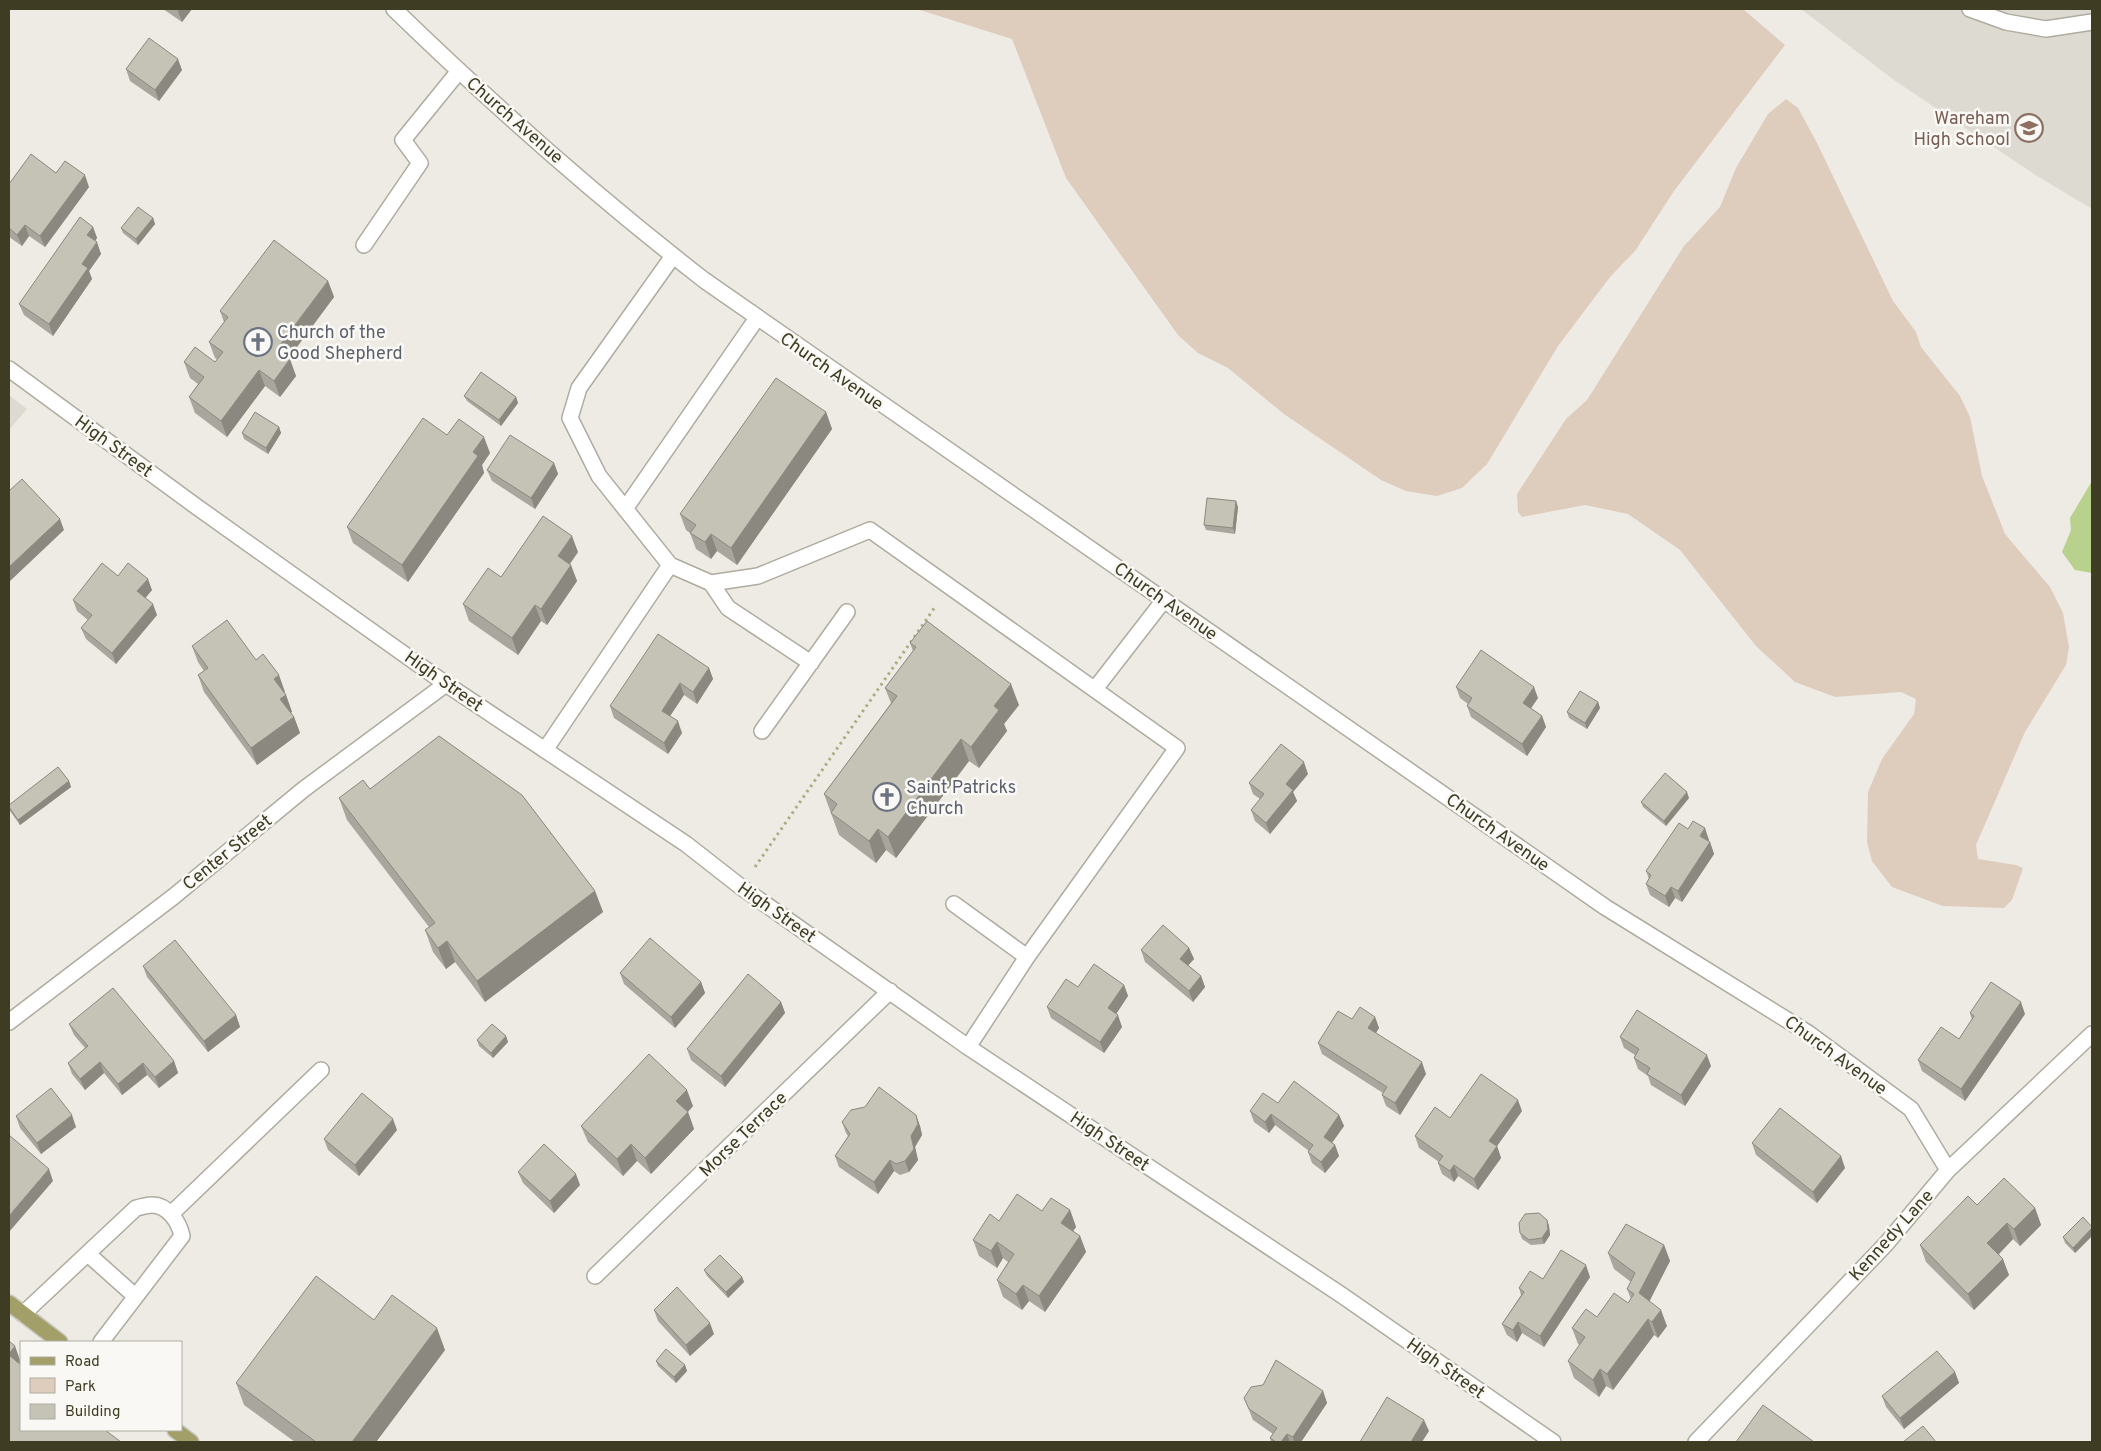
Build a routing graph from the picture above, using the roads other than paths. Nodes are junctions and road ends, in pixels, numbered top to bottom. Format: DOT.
graph roads {
  1 [pos="394,9"];
  2 [pos="1970,9"];
  3 [pos="2092,22"];
  4 [pos="459,71"];
  5 [pos="364,246"];
  6 [pos="673,256"];
  7 [pos="756,318"];
  8 [pos="9,369"];
  9 [pos="625,509"];
  10 [pos="670,565"];
  11 [pos="711,583"];
  12 [pos="1164,600"];
  13 [pos="848,612"];
  14 [pos="811,664"];
  15 [pos="446,684"];
  16 [pos="1095,689"];
  17 [pos="762,731"];
  18 [pos="545,750"];
  19 [pos="954,904"];
  20 [pos="1026,957"];
  21 [pos="890,991"];
  22 [pos="9,1022"];
  23 [pos="2092,1034"];
  24 [pos="968,1047"];
  25 [pos="321,1070"];
  26 [pos="1948,1170"];
  27 [pos="171,1214"];
  28 [pos="88,1254"];
  29 [pos="595,1276"];
  30 [pos="136,1296"];
  31 [pos="9,1303"];
  32 [pos="24,1314"];
  33 [pos="59,1341"];
  34 [pos="102,1341"];
  35 [pos="176,1431"];
  36 [pos="191,1442"];
  37 [pos="1553,1442"];
  38 [pos="1696,1442"];
  1 -- 4 [label="street, Church Avenue"];
  2 -- 3 [label="street"];
  4 -- 5 [label="street"];
  4 -- 6 [label="street, Church Avenue"];
  6 -- 7 [label="street, Church Avenue"];
  6 -- 9 [label="street"];
  7 -- 9 [label="street"];
  7 -- 12 [label="street, Church Avenue"];
  8 -- 15 [label="street, High Street"];
  9 -- 10 [label="street"];
  10 -- 11 [label="street"];
  10 -- 18 [label="street"];
  11 -- 14 [label="street"];
  11 -- 16 [label="street"];
  12 -- 16 [label="street"];
  12 -- 26 [label="street, Church Avenue"];
  13 -- 14 [label="street"];
  14 -- 17 [label="street"];
  15 -- 18 [label="street, High Street"];
  15 -- 22 [label="street, Center Street"];
  16 -- 20 [label="street"];
  18 -- 21 [label="street, High Street"];
  19 -- 20 [label="street"];
  20 -- 24 [label="street"];
  21 -- 24 [label="street, High Street"];
  21 -- 29 [label="street, Morse Terrace"];
  23 -- 26 [label="street, Kennedy Lane"];
  24 -- 37 [label="street, High Street"];
  25 -- 27 [label="street"];
  26 -- 38 [label="street, Kennedy Lane"];
  27 -- 28 [label="street"];
  27 -- 30 [label="street"];
  28 -- 30 [label="street"];
  28 -- 32 [label="street"];
  30 -- 34 [label="street"];
  31 -- 32 [label="main road"];
  32 -- 33 [label="main road"];
  35 -- 36 [label="main road"];
}
